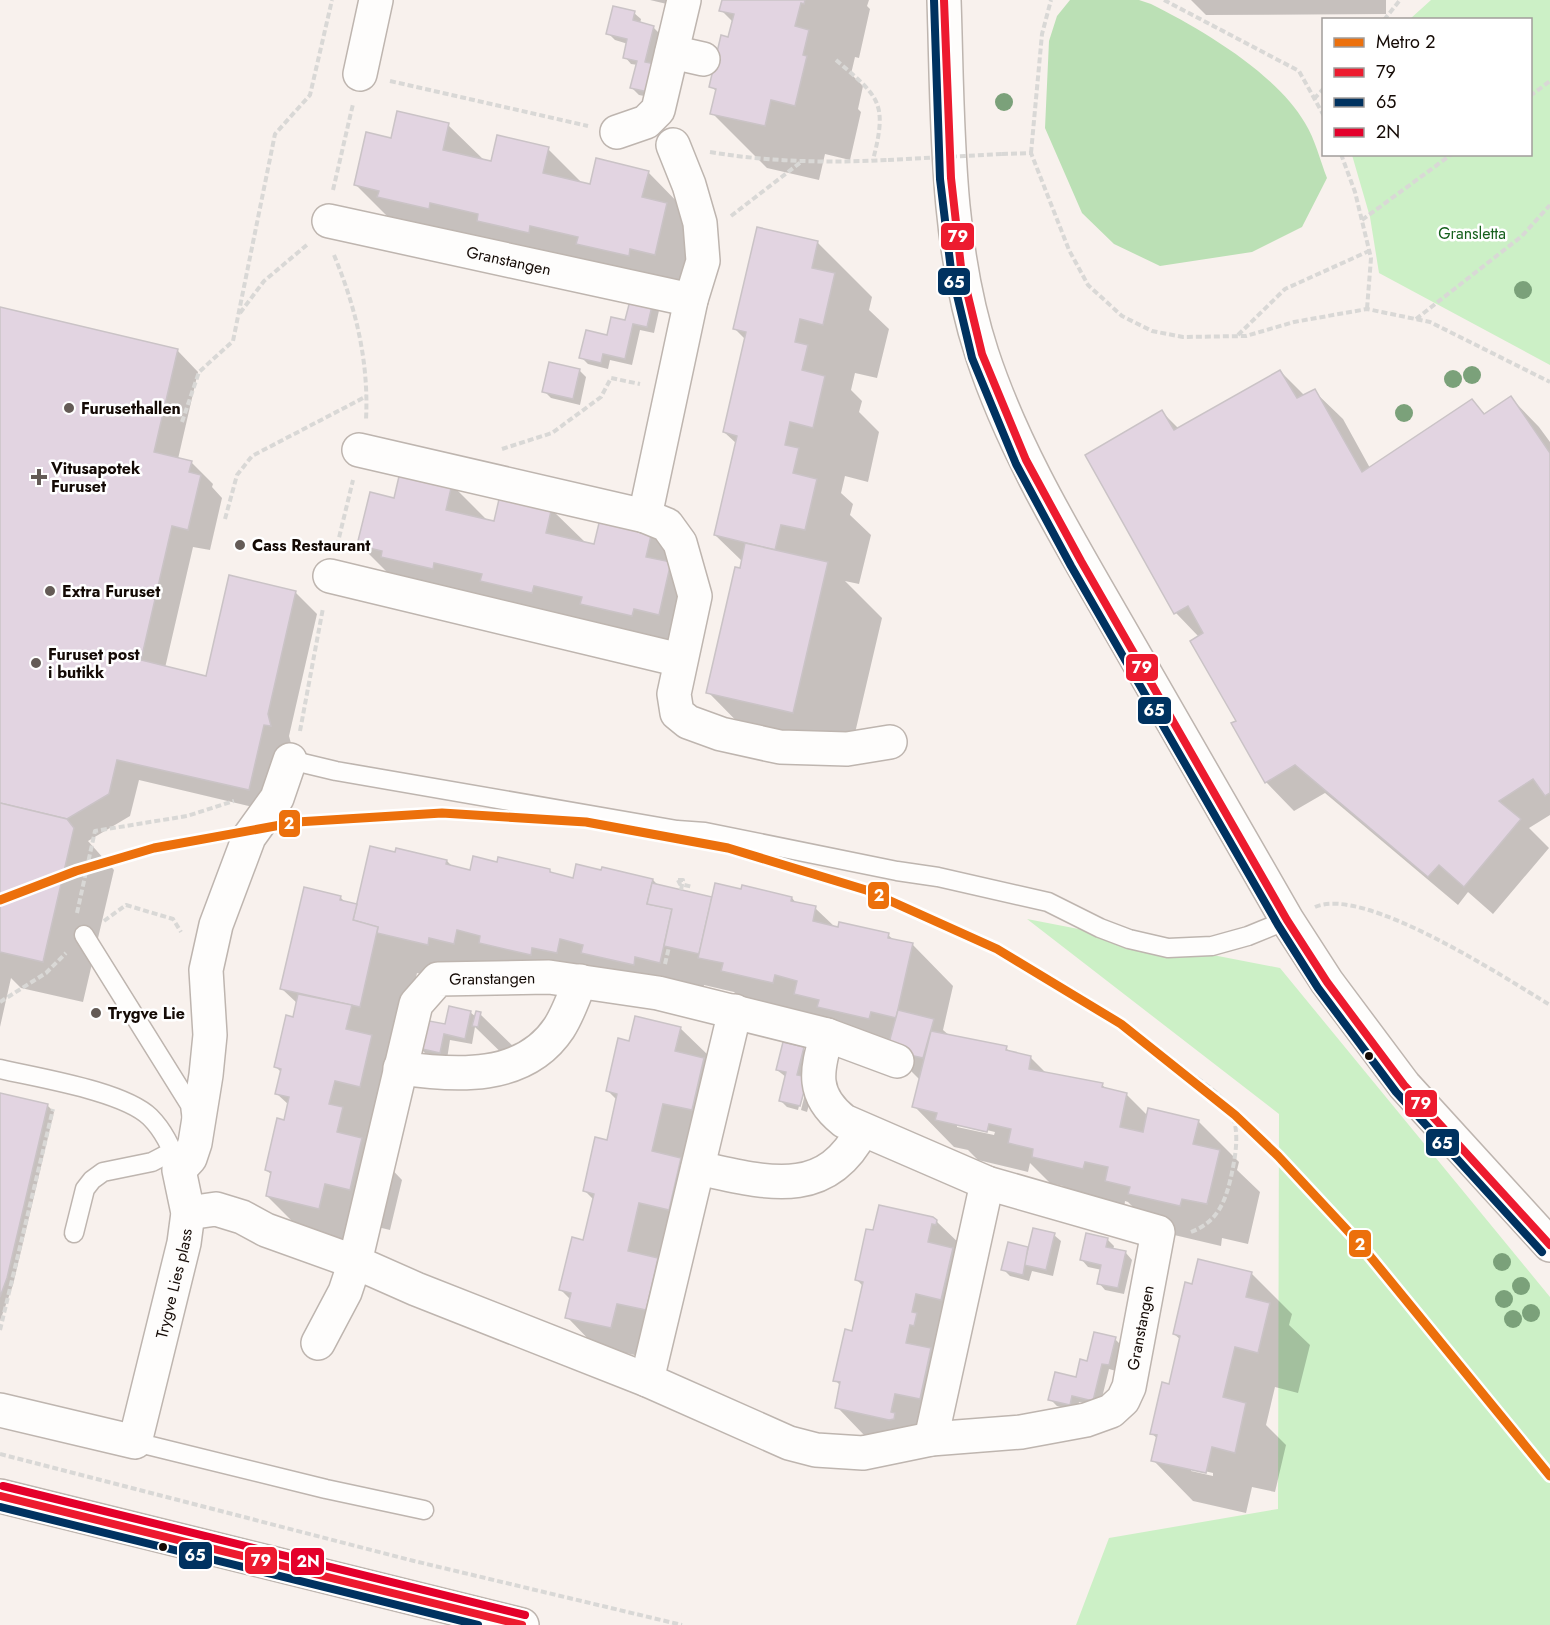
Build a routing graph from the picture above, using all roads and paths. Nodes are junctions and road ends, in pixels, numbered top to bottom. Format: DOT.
graph roads {
  1 [pos="332,0"];
  2 [pos="376,0"];
  3 [pos="684,0"];
  4 [pos="944,0"];
  5 [pos="1051,0"];
  6 [pos="1164,0"];
  7 [pos="1400,0"];
  8 [pos="1386,18"];
  9 [pos="836,60"];
  10 [pos="360,74"];
  11 [pos="1550,81"];
  12 [pos="1322,89"];
  13 [pos="1532,94"];
  14 [pos="1314,99"];
  15 [pos="1322,114"];
  16 [pos="616,132"];
  17 [pos="673,145"];
  18 [pos="1031,153"];
  19 [pos="1342,156"];
  20 [pos="1449,156"];
  21 [pos="873,160"];
  22 [pos="888,160"];
  23 [pos="802,161"];
  24 [pos="1550,205"];
  25 [pos="1362,220"];
  26 [pos="327,229"];
  27 [pos="701,240"];
  28 [pos="1369,250"];
  29 [pos="691,300"];
  30 [pos="1366,309"];
  31 [pos="238,316"];
  32 [pos="1415,319"];
  33 [pos="1238,336"];
  34 [pos="1550,382"];
  35 [pos="672,391"];
  36 [pos="368,396"];
  37 [pos="182,422"];
  38 [pos="360,450"];
  39 [pos="491,452"];
  40 [pos="645,516"];
  41 [pos="225,519"];
  42 [pos="330,576"];
  43 [pos="680,660"];
  44 [pos="890,742"];
  45 [pos="285,773"];
  46 [pos="693,887"];
  47 [pos="681,890"];
  48 [pos="76,918"];
  49 [pos="1287,920"];
  50 [pos="960,934"];
  51 [pos="84,935"];
  52 [pos="580,981"];
  53 [pos="1550,1005"];
  54 [pos="735,1011"];
  55 [pos="828,1035"];
  56 [pos="897,1061"];
  57 [pos="400,1068"];
  58 [pos="0,1070"];
  59 [pos="53,1110"];
  60 [pos="862,1130"];
  61 [pos="182,1155"];
  62 [pos="698,1168"];
  63 [pos="987,1183"];
  64 [pos="188,1213"];
  65 [pos="1158,1232"];
  66 [pos="74,1233"];
  67 [pos="21,1242"];
  68 [pos="29,1244"];
  69 [pos="1550,1245"];
  70 [pos="355,1262"];
  71 [pos="3,1317"];
  72 [pos="9,1319"];
  73 [pos="0,1330"];
  74 [pos="318,1343"];
  75 [pos="647,1380"];
  76 [pos="0,1410"];
  77 [pos="931,1439"];
  78 [pos="135,1442"];
  79 [pos="0,1454"];
  80 [pos="0,1497"];
  81 [pos="424,1510"];
  82 [pos="522,1625"];
  83 [pos="682,1625"];
  1 -- 31 [label="path"];
  2 -- 10 [label="street"];
  3 -- 16 [label="street"];
  4 -- 49 [label="street"];
  5 -- 18 [label="path"];
  6 -- 14 [label="path"];
  7 -- 8 [label="path"];
  9 -- 21 [label="path"];
  10 -- 26 [label="path"];
  11 -- 13 [label="path"];
  12 -- 14 [label="path"];
  14 -- 15 [label="path"];
  17 -- 27 [label="street"];
  18 -- 22 [label="path, bridge"];
  18 -- 33 [label="path"];
  19 -- 25 [label="path"];
  20 -- 25 [label="path"];
  23 -- 27 [label="path"];
  24 -- 32 [label="path"];
  25 -- 28 [label="path"];
  26 -- 29 [label="street, Granstangen"];
  26 -- 31 [label="path"];
  26 -- 36 [label="path"];
  27 -- 29 [label="street"];
  28 -- 30 [label="path"];
  28 -- 33 [label="path"];
  29 -- 35 [label="street"];
  30 -- 32 [label="path"];
  30 -- 33 [label="path"];
  31 -- 37 [label="path"];
  32 -- 34 [label="path"];
  35 -- 39 [label="path"];
  35 -- 40 [label="street"];
  36 -- 38 [label="path"];
  36 -- 41 [label="path"];
  38 -- 40 [label="street"];
  38 -- 42 [label="path"];
  40 -- 43 [label="street"];
  42 -- 43 [label="street"];
  42 -- 45 [label="path"];
  43 -- 44 [label="street"];
  45 -- 48 [label="path"];
  45 -- 49 [label="lane"];
  45 -- 61 [label="street"];
  46 -- 47 [label="path"];
  49 -- 53 [label="path"];
  49 -- 69 [label="street"];
  50 -- 65 [label="path"];
  51 -- 61 [label="lane"];
  52 -- 54 [label="street, Granstangen"];
  52 -- 57 [label="street"];
  52 -- 57 [label="street, Granstangen"];
  54 -- 55 [label="street, Granstangen"];
  54 -- 62 [label="street"];
  55 -- 56 [label="street, Granstangen"];
  55 -- 60 [label="street"];
  57 -- 70 [label="street, Granstangen"];
  58 -- 61 [label="lane, Trygve Lies plass"];
  59 -- 67 [label="path"];
  60 -- 62 [label="street"];
  60 -- 63 [label="street"];
  61 -- 64 [label="street, Trygve Lies plass"];
  61 -- 66 [label="lane"];
  62 -- 75 [label="street"];
  63 -- 65 [label="street"];
  63 -- 77 [label="street"];
  64 -- 70 [label="street, Granstangen"];
  64 -- 78 [label="street, Trygve Lies plass"];
  65 -- 77 [label="street, Granstangen"];
  67 -- 68 [label="path"];
  67 -- 71 [label="path"];
  70 -- 74 [label="street"];
  70 -- 75 [label="street, Granstangen"];
  71 -- 72 [label="path"];
  71 -- 73 [label="path"];
  75 -- 77 [label="street, Granstangen"];
  76 -- 78 [label="street"];
  78 -- 81 [label="lane"];
  79 -- 83 [label="path"];
  80 -- 82 [label="street"];
}
